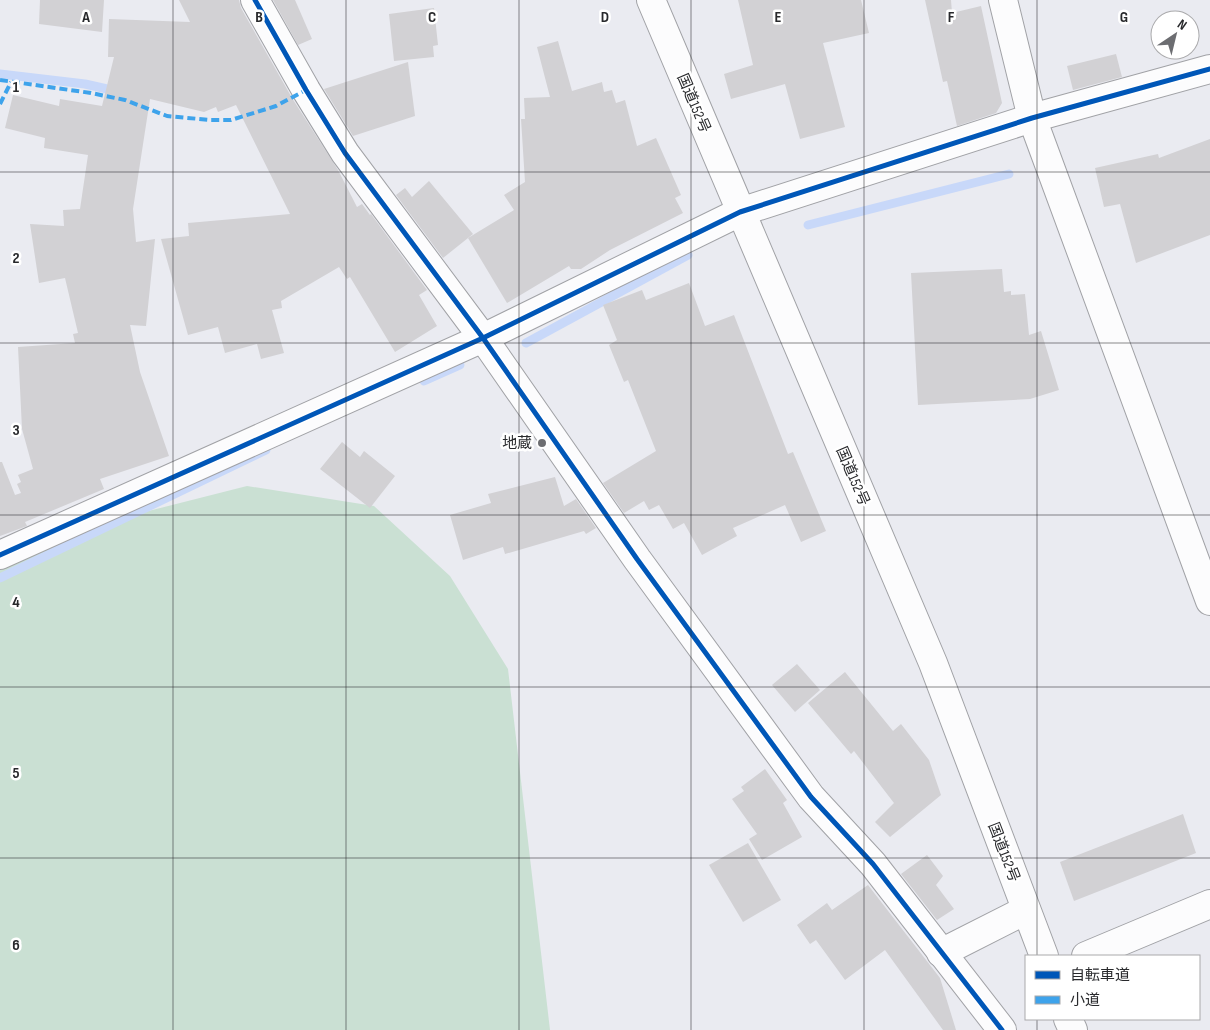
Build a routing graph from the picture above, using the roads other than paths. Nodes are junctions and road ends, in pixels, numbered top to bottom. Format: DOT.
graph roads {
  1 [pos="255,0"];
  2 [pos="651,0"];
  3 [pos="1003,0"];
  4 [pos="1210,69"];
  5 [pos="1032,118"];
  6 [pos="740,212"];
  7 [pos="483,338"];
  8 [pos="0,555"];
  9 [pos="1210,600"];
  10 [pos="1210,904"];
  11 [pos="1026,910"];
  12 [pos="941,953"];
  13 [pos="1044,955"];
  14 [pos="1088,955"];
  15 [pos="1002,1030"];
  1 -- 7 [label="main road"];
  2 -- 6 [label="main road, 国道152号"];
  3 -- 5 [label="main road"];
  4 -- 5 [label="main road"];
  5 -- 6 [label="main road"];
  5 -- 9 [label="main road"];
  6 -- 7 [label="main road"];
  6 -- 11 [label="main road, 国道152号"];
  7 -- 8 [label="main road"];
  7 -- 12 [label="main road"];
  10 -- 14 [label="main road"];
  11 -- 12 [label="main road"];
  11 -- 13 [label="main road, 国道152号"];
  12 -- 15 [label="main road"];
}
